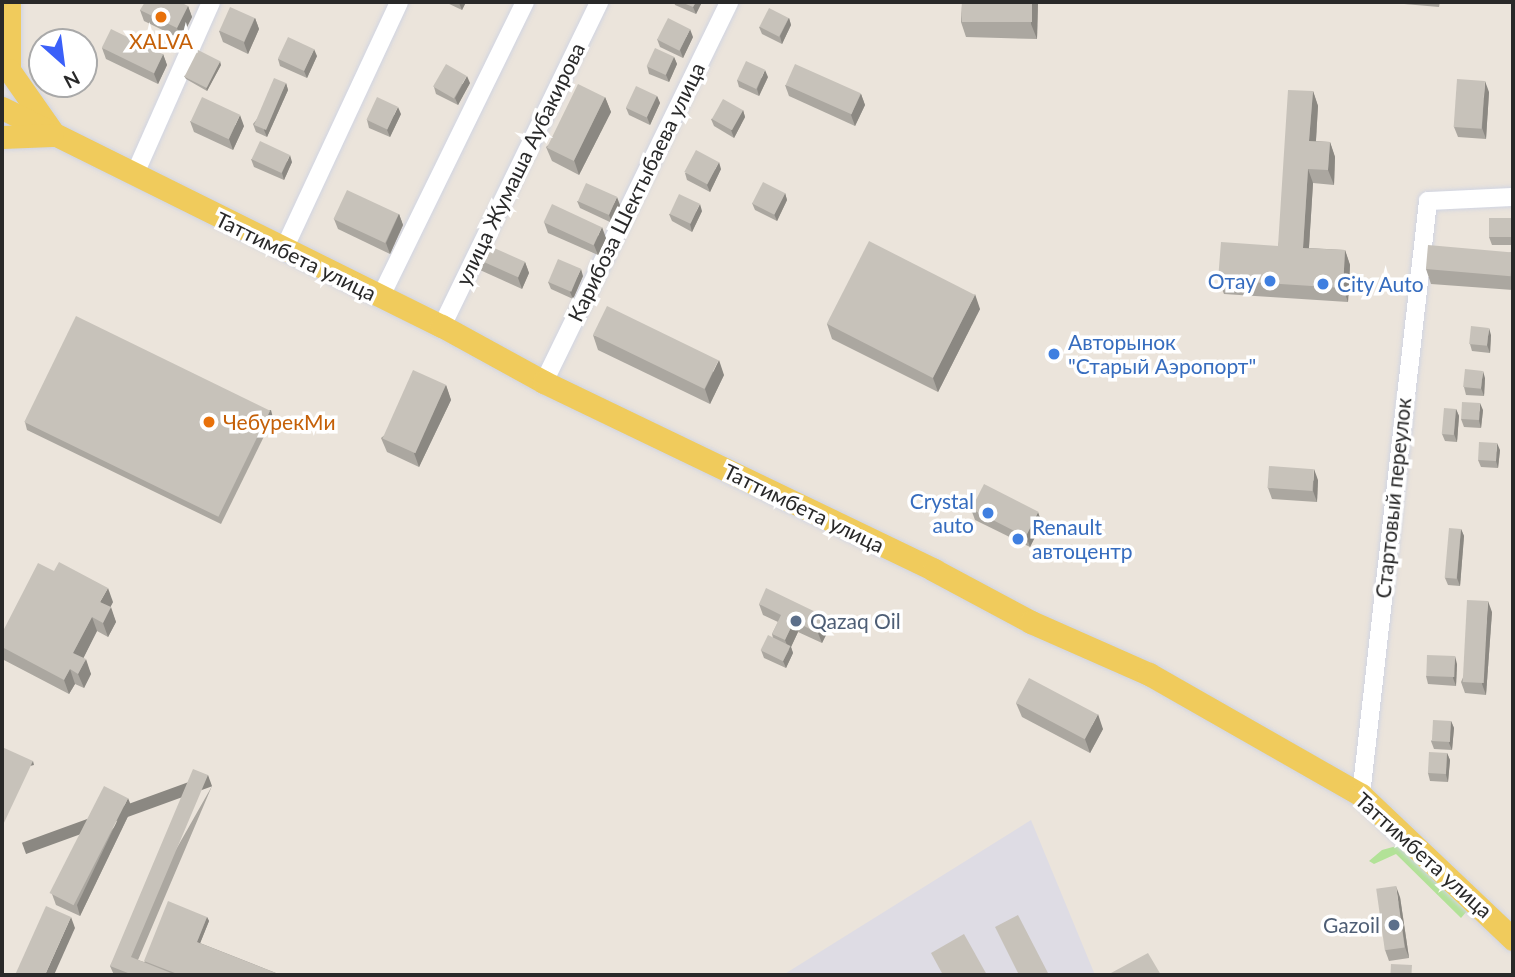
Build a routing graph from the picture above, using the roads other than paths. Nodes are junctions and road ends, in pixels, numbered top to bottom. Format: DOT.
graph roads {
  1 [pos="9,2"];
  2 [pos="211,2"];
  3 [pos="399,2"];
  4 [pos="525,2"];
  5 [pos="599,2"];
  6 [pos="729,2"];
  7 [pos="2,108"];
  8 [pos="55,135"];
  9 [pos="2,137"];
  10 [pos="134,176"];
  11 [pos="1513,197"];
  12 [pos="284,250"];
  13 [pos="380,298"];
  14 [pos="442,326"];
  15 [pos="544,382"];
  16 [pos="1361,795"];
  17 [pos="1513,939"];
  1 -- 8 [label="main road"];
  2 -- 10 [label="street"];
  3 -- 12 [label="street"];
  4 -- 13 [label="street"];
  5 -- 14 [label="street, улица Жумаша Аубакирова"];
  6 -- 15 [label="street, Карибоза Шектыбаева улица"];
  7 -- 8 [label="main road, Таттимбета улица"];
  8 -- 9 [label="main road"];
  8 -- 10 [label="main road, Таттимбета улица"];
  10 -- 12 [label="main road, Таттимбета улица"];
  11 -- 16 [label="street, Стартовый переулок"];
  12 -- 13 [label="main road, Таттимбета улица"];
  13 -- 14 [label="main road, Таттимбета улица"];
  14 -- 15 [label="main road, Таттимбета улица"];
  15 -- 16 [label="main road, Таттимбета улица"];
  16 -- 17 [label="main road, Таттимбета улица"];
}
